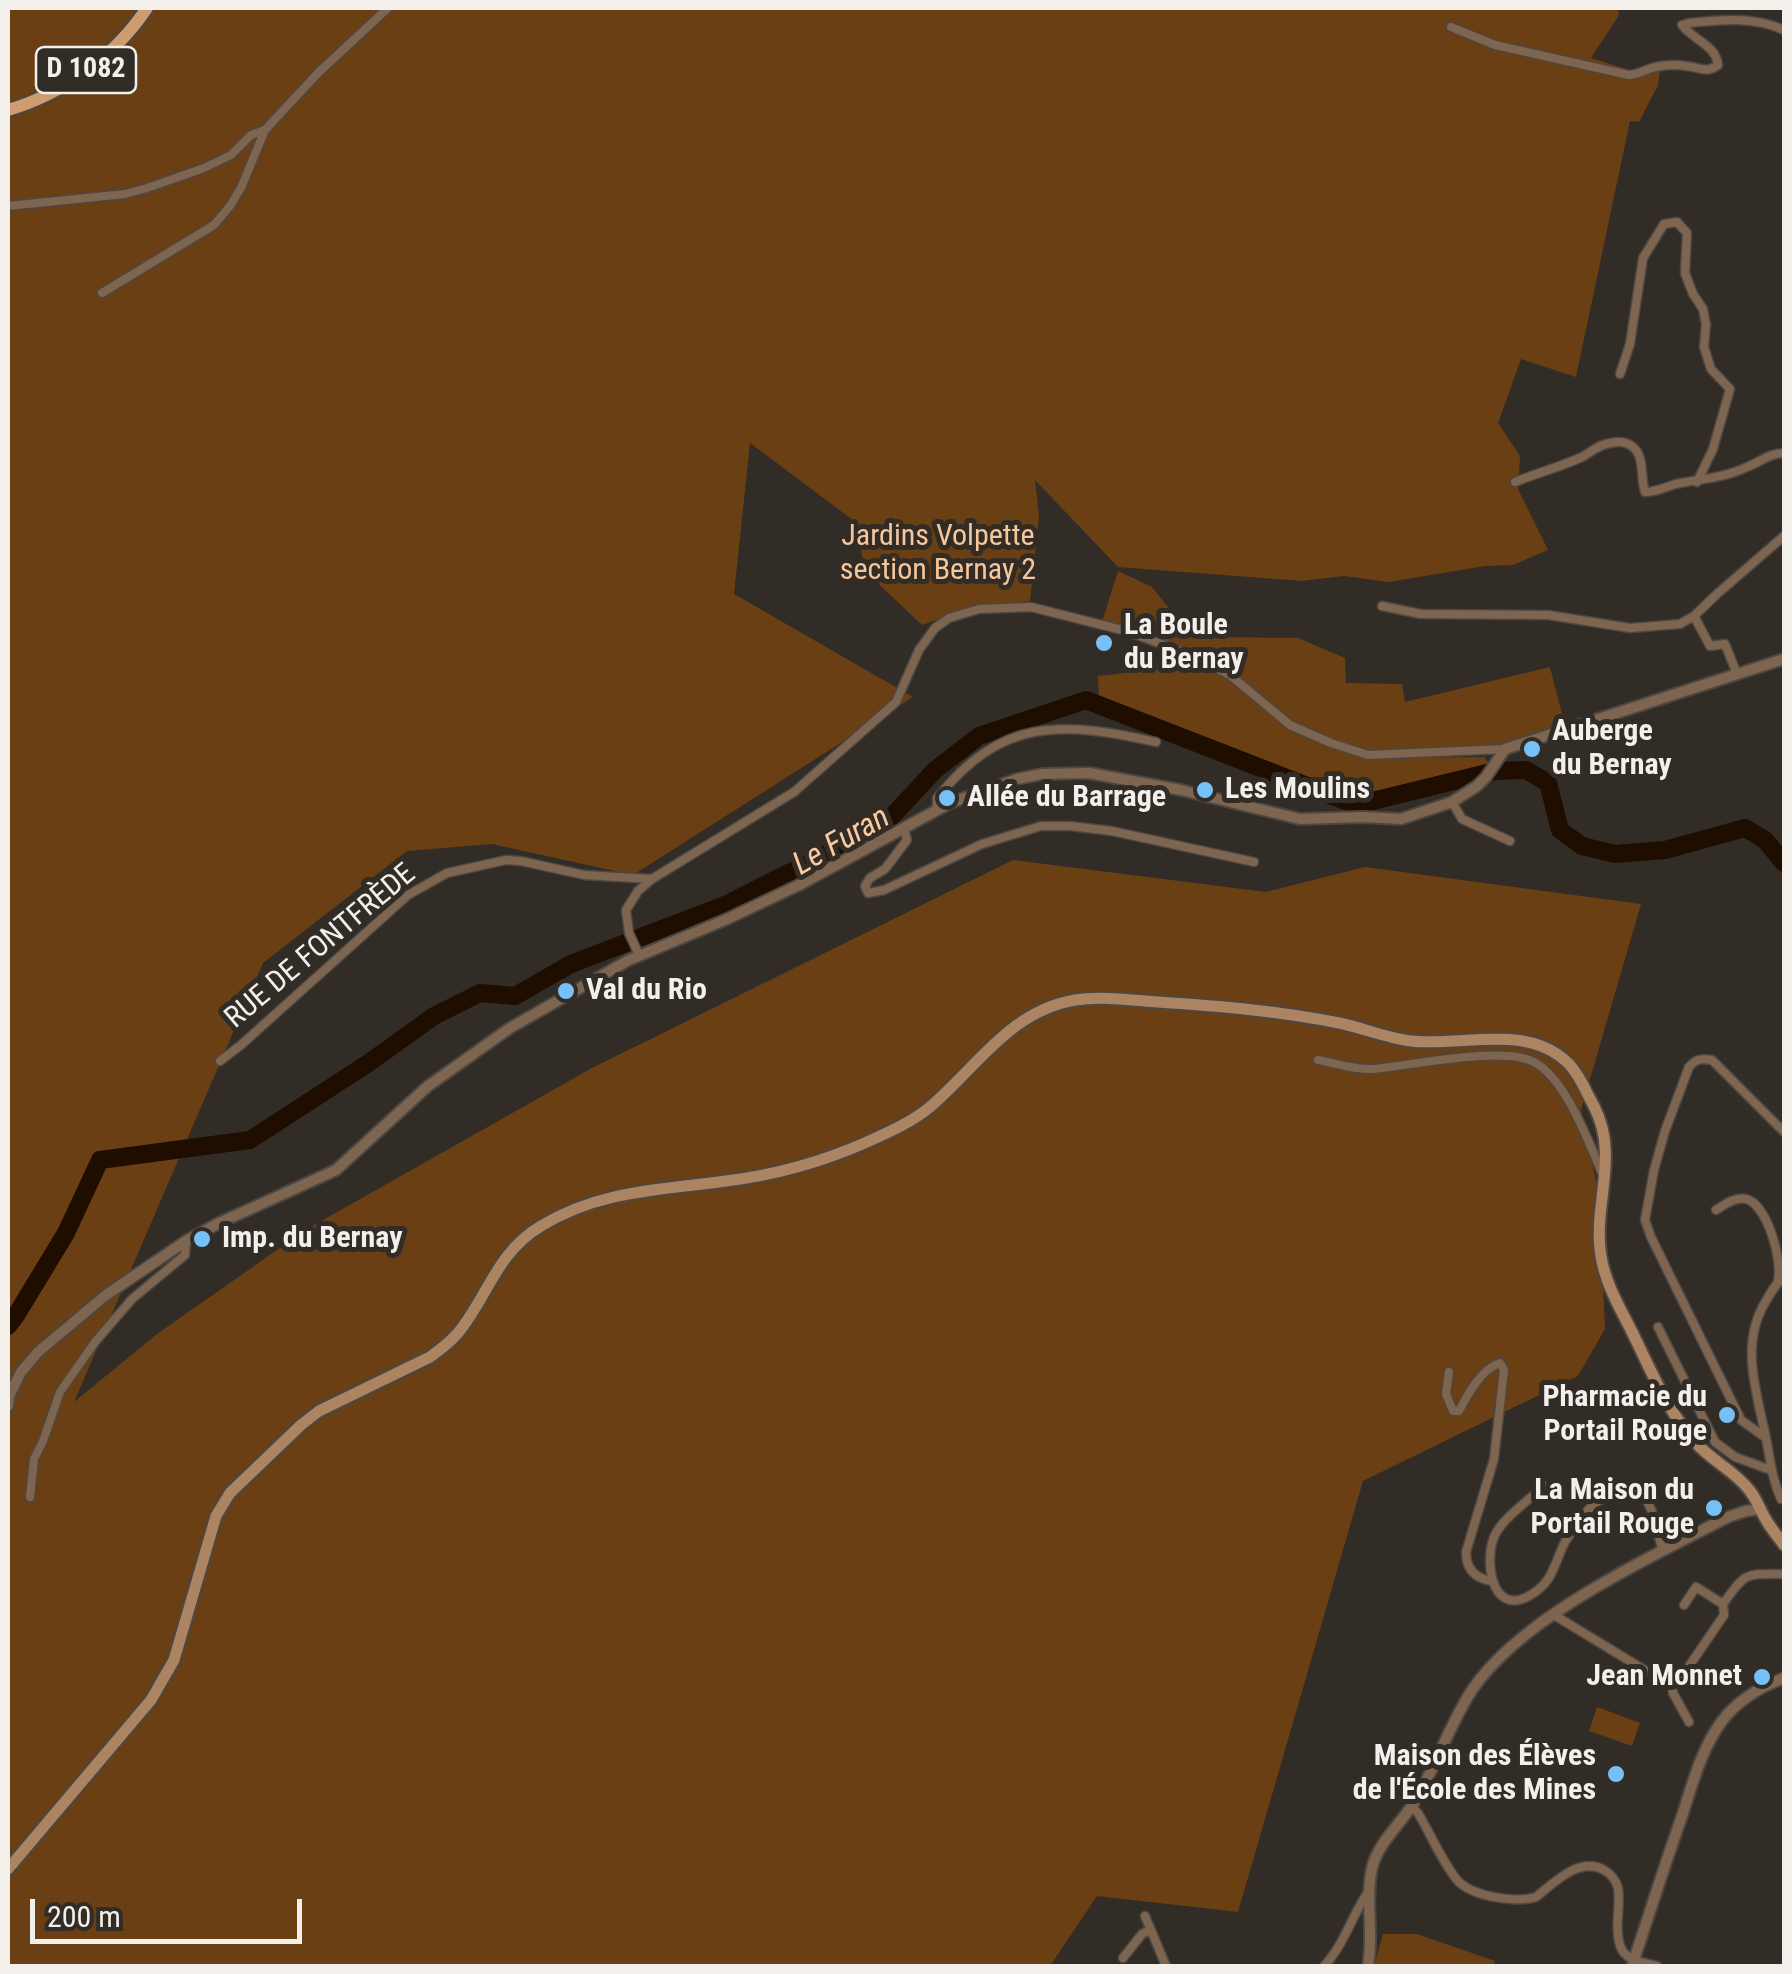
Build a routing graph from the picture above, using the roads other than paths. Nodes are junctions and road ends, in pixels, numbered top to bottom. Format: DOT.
graph roads {
  1 [pos="147,8"];
  2 [pos="388,8"];
  3 [pos="1451,27"];
  4 [pos="1784,30"];
  5 [pos="8,110"];
  6 [pos="265,130"];
  7 [pos="8,206"];
  8 [pos="102,294"];
  9 [pos="1620,374"];
  10 [pos="1780,453"];
  11 [pos="1784,466"];
  12 [pos="1515,482"];
  13 [pos="1697,482"];
  14 [pos="1784,536"];
  15 [pos="1382,606"];
  16 [pos="1694,616"];
  17 [pos="1784,658"];
  18 [pos="1737,674"];
  19 [pos="1156,742"];
  20 [pos="1505,748"];
  21 [pos="1452,802"];
  22 [pos="937,810"];
  23 [pos="904,829"];
  24 [pos="1510,841"];
  25 [pos="1254,862"];
  26 [pos="652,880"];
  27 [pos="638,953"];
  28 [pos="220,1060"];
  29 [pos="1318,1060"];
  30 [pos="1784,1132"];
  31 [pos="1604,1178"];
  32 [pos="1716,1210"];
  33 [pos="186,1241"];
  34 [pos="1781,1279"];
  35 [pos="1658,1327"];
  36 [pos="1449,1372"];
  37 [pos="8,1406"];
  38 [pos="1766,1438"];
  39 [pos="1771,1470"];
  40 [pos="1544,1486"];
  41 [pos="30,1497"];
  42 [pos="1783,1498"];
  43 [pos="1760,1509"];
  44 [pos="1784,1545"];
  45 [pos="1663,1551"];
  46 [pos="1784,1574"];
  47 [pos="1491,1581"];
  48 [pos="1723,1604"];
  49 [pos="1684,1605"];
  50 [pos="1554,1614"];
  51 [pos="1784,1678"];
  52 [pos="1672,1684"];
  53 [pos="1689,1722"];
  54 [pos="1412,1807"];
  55 [pos="8,1869"];
  56 [pos="1370,1889"];
  57 [pos="1145,1916"];
  58 [pos="1150,1930"];
  59 [pos="1123,1958"];
  60 [pos="1633,1963"];
  61 [pos="1166,1966"];
  62 [pos="1324,1966"];
  63 [pos="1368,1966"];
  64 [pos="1657,1966"];
  1 -- 5 [label="main road, D 1082"];
  2 -- 6 [label="street"];
  3 -- 4 [label="street"];
  6 -- 7 [label="street"];
  6 -- 8 [label="street"];
  9 -- 13 [label="street"];
  10 -- 11 [label="street"];
  10 -- 13 [label="street"];
  12 -- 13 [label="street"];
  14 -- 16 [label="street"];
  15 -- 16 [label="street"];
  16 -- 18 [label="street"];
  17 -- 18 [label="street"];
  18 -- 20 [label="street"];
  19 -- 22 [label="street"];
  20 -- 21 [label="street"];
  20 -- 26 [label="street"];
  21 -- 22 [label="street"];
  21 -- 24 [label="street"];
  22 -- 23 [label="street"];
  23 -- 25 [label="street"];
  23 -- 27 [label="street"];
  26 -- 27 [label="street"];
  26 -- 28 [label="street, RUE DE FONTFRÈDE"];
  27 -- 33 [label="street"];
  29 -- 31 [label="street"];
  30 -- 38 [label="street"];
  31 -- 43 [label="main road"];
  31 -- 55 [label="main road"];
  32 -- 34 [label="street"];
  33 -- 37 [label="street"];
  33 -- 41 [label="street"];
  34 -- 38 [label="street"];
  35 -- 39 [label="street"];
  36 -- 47 [label="street"];
  38 -- 39 [label="street"];
  39 -- 42 [label="street"];
  40 -- 47 [label="street"];
  42 -- 43 [label="street"];
  43 -- 44 [label="main road"];
  43 -- 45 [label="street"];
  45 -- 47 [label="street"];
  45 -- 50 [label="street"];
  46 -- 48 [label="street"];
  48 -- 49 [label="street"];
  48 -- 52 [label="street"];
  50 -- 52 [label="street"];
  50 -- 54 [label="street"];
  51 -- 60 [label="street"];
  52 -- 53 [label="street"];
  54 -- 56 [label="street"];
  54 -- 60 [label="street"];
  56 -- 62 [label="street"];
  56 -- 63 [label="street"];
  57 -- 58 [label="street"];
  58 -- 59 [label="street"];
  58 -- 61 [label="street"];
  60 -- 64 [label="street"];
}
